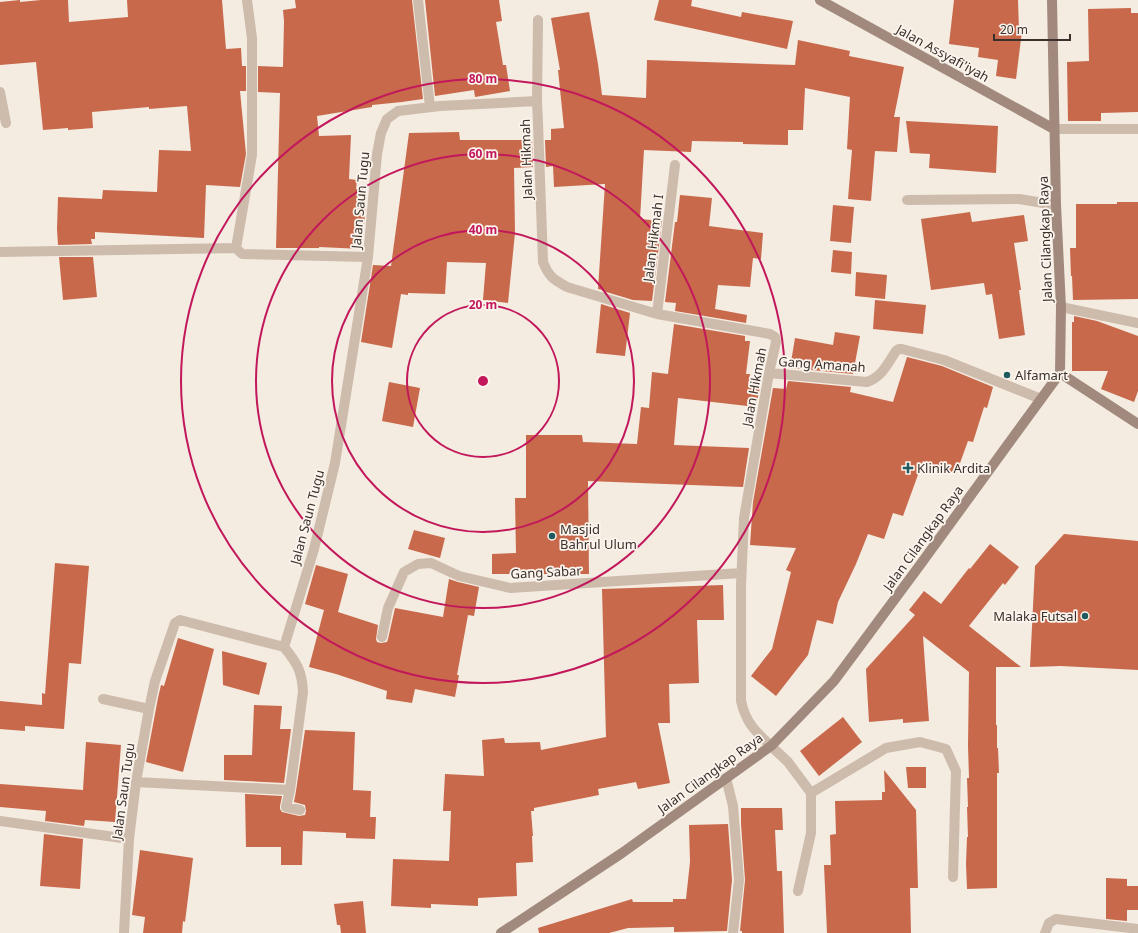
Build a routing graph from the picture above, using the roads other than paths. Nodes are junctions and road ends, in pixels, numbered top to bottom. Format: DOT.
graph roads {
  1 [pos="247,0"];
  2 [pos="418,0"];
  3 [pos="820,0"];
  4 [pos="1052,0"];
  5 [pos="538,20"];
  6 [pos="0,92"];
  7 [pos="537,101"];
  8 [pos="430,107"];
  9 [pos="6,123"];
  10 [pos="1054,129"];
  11 [pos="1138,129"];
  12 [pos="675,165"];
  13 [pos="907,200"];
  14 [pos="1056,205"];
  15 [pos="236,248"];
  16 [pos="0,252"];
  17 [pos="368,257"];
  18 [pos="1061,307"];
  19 [pos="657,314"];
  20 [pos="1138,323"];
  21 [pos="769,373"];
  22 [pos="1060,373"];
  23 [pos="1041,399"];
  24 [pos="1138,424"];
  25 [pos="741,574"];
  26 [pos="382,637"];
  27 [pos="284,647"];
  28 [pos="103,699"];
  29 [pos="149,709"];
  30 [pos="770,746"];
  31 [pos="726,778"];
  32 [pos="136,782"];
  33 [pos="290,790"];
  34 [pos="811,793"];
  35 [pos="300,810"];
  36 [pos="0,821"];
  37 [pos="129,839"];
  38 [pos="953,877"];
  39 [pos="798,891"];
  40 [pos="1138,929"];
  41 [pos="124,933"];
  42 [pos="501,933"];
  43 [pos="733,933"];
  44 [pos="1045,933"];
  1 -- 15 [label="street"];
  2 -- 8 [label="street"];
  3 -- 10 [label="street, Jalan Assyafi'iyah"];
  4 -- 10 [label="street, Jalan Cilangkap Raya"];
  5 -- 7 [label="street, Jalan Hikmah"];
  6 -- 9 [label="street"];
  7 -- 8 [label="street, Jalan Saun Tugu"];
  7 -- 19 [label="street, Jalan Hikmah"];
  8 -- 17 [label="street, Jalan Saun Tugu"];
  10 -- 11 [label="street"];
  10 -- 14 [label="street, Jalan Cilangkap Raya"];
  12 -- 19 [label="street, Jalan Hikmah I"];
  13 -- 14 [label="street"];
  14 -- 18 [label="street, Jalan Cilangkap Raya"];
  15 -- 16 [label="street"];
  15 -- 17 [label="street"];
  17 -- 27 [label="street, Jalan Saun Tugu"];
  18 -- 20 [label="street"];
  18 -- 22 [label="street, Jalan Cilangkap Raya"];
  19 -- 21 [label="street, Jalan Hikmah"];
  21 -- 23 [label="street, Gang Amanah"];
  21 -- 25 [label="street, Jalan Hikmah"];
  22 -- 23 [label="street, Jalan Cilangkap Raya"];
  22 -- 24 [label="street"];
  23 -- 30 [label="street, Jalan Cilangkap Raya"];
  25 -- 26 [label="street, Gang Sabar"];
  25 -- 30 [label="street, Jalan Hikmah"];
  27 -- 29 [label="street, Jalan Saun Tugu"];
  27 -- 33 [label="street"];
  28 -- 29 [label="street"];
  29 -- 32 [label="street, Jalan Saun Tugu"];
  30 -- 31 [label="street, Jalan Cilangkap Raya"];
  30 -- 34 [label="street, Jalan Hikmah"];
  31 -- 42 [label="street, Jalan Cilangkap Raya"];
  31 -- 43 [label="street"];
  32 -- 33 [label="street"];
  32 -- 37 [label="street, Jalan Saun Tugu"];
  33 -- 35 [label="street"];
  34 -- 38 [label="street"];
  34 -- 39 [label="street"];
  36 -- 37 [label="street"];
  37 -- 41 [label="street, Jalan Saun Tugu"];
  40 -- 44 [label="street"];
}
